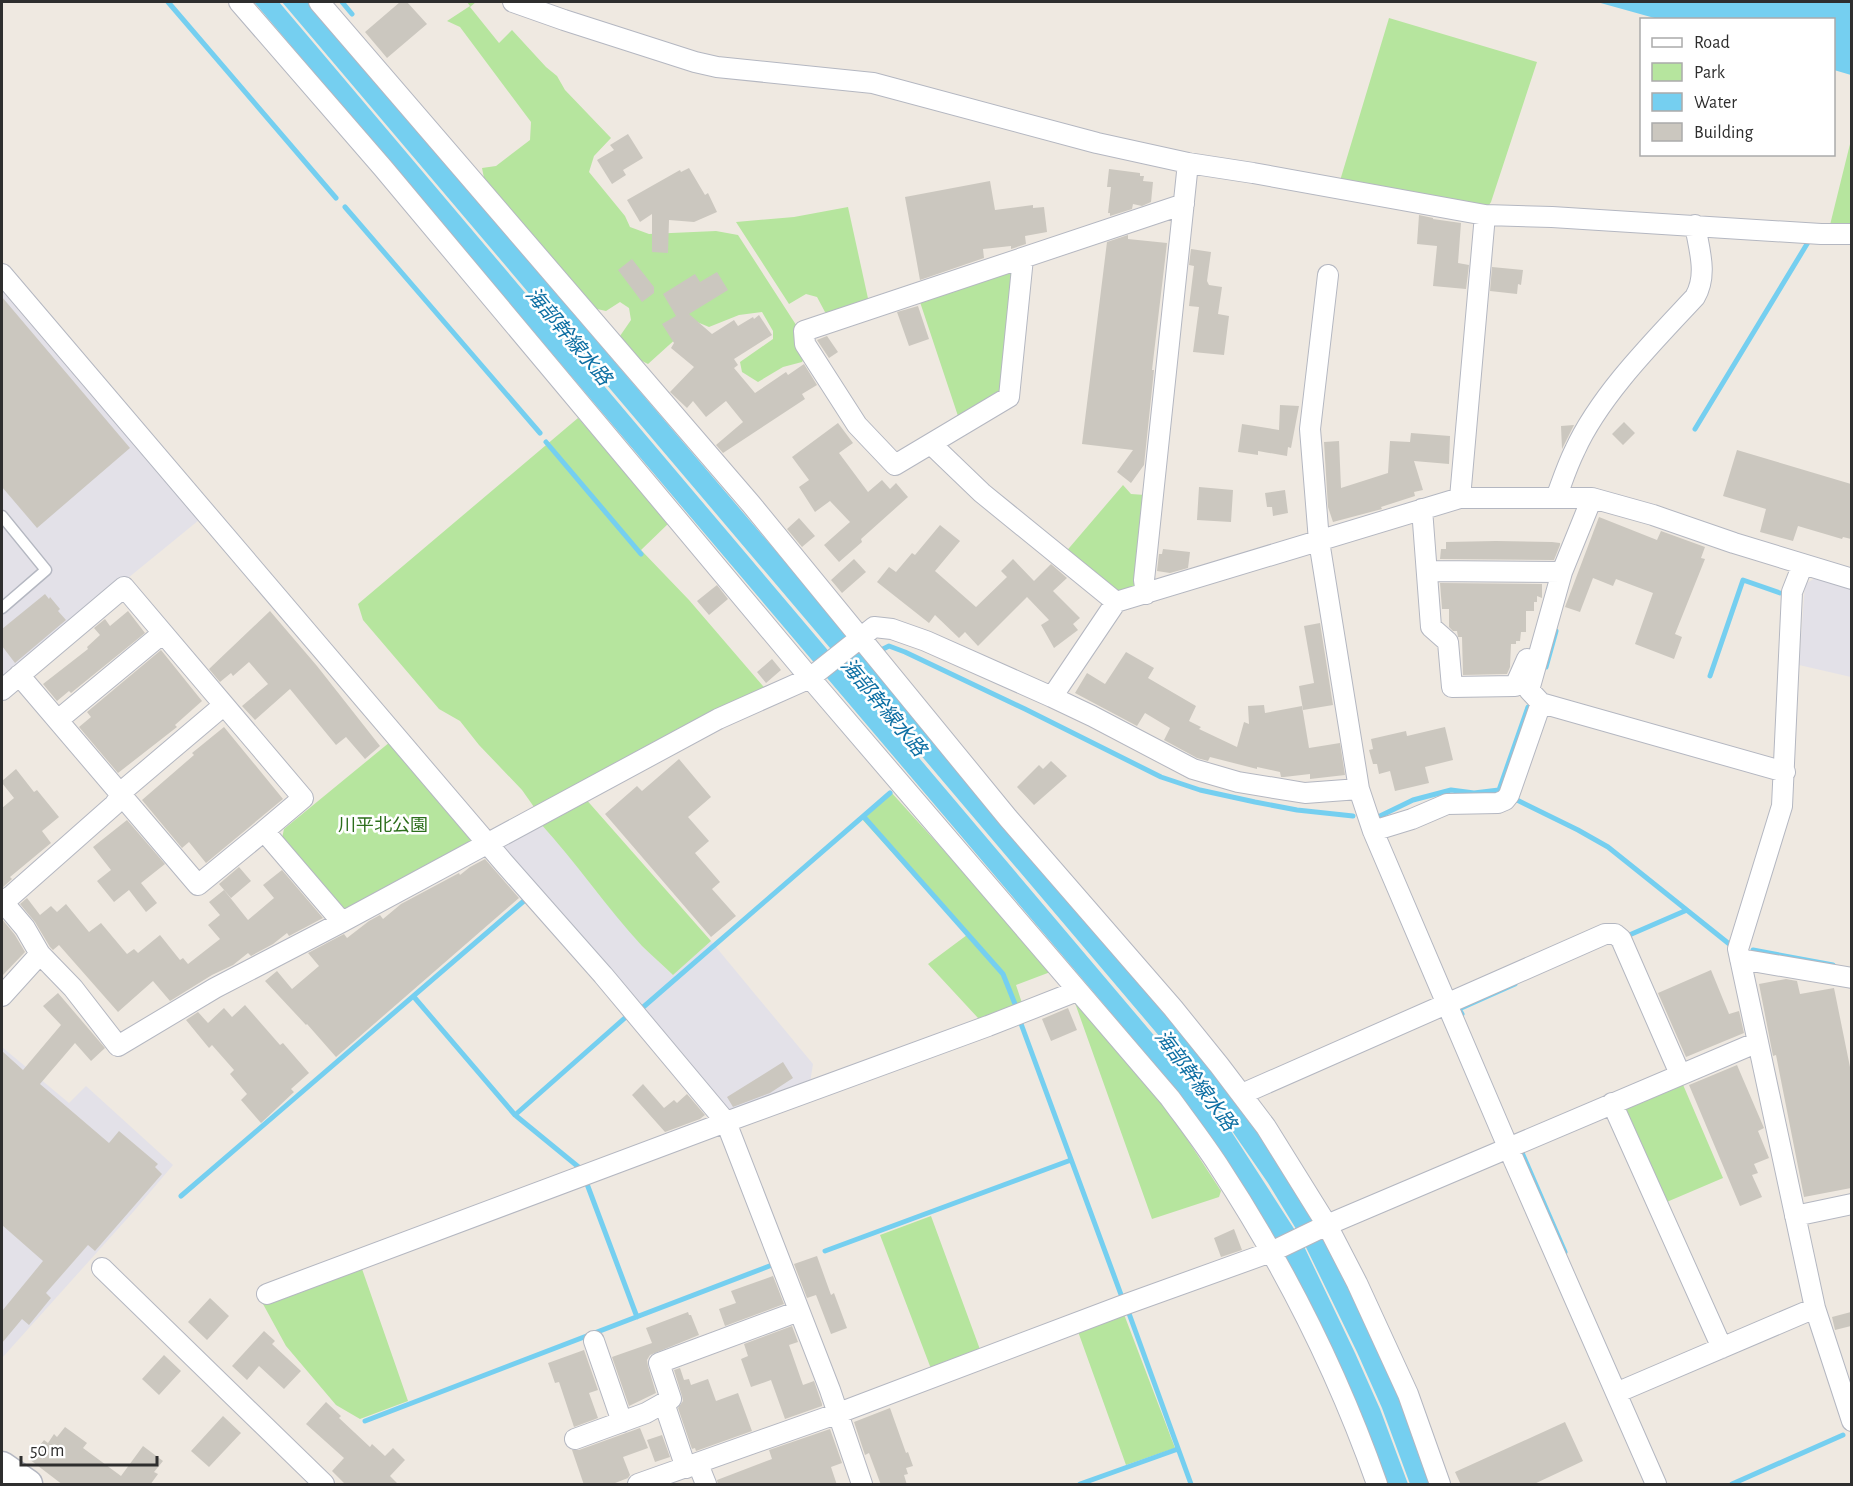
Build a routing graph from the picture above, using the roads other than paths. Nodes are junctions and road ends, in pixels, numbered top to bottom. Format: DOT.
graph roads {
  1 [pos="239,2"];
  2 [pos="319,2"];
  3 [pos="513,2"];
  4 [pos="1188,163"];
  5 [pos="1184,204"];
  6 [pos="1485,215"];
  7 [pos="1695,225"];
  8 [pos="1851,234"];
  9 [pos="1023,258"];
  10 [pos="2,274"];
  11 [pos="1328,275"];
  12 [pos="931,444"];
  13 [pos="1460,498"];
  14 [pos="1556,498"];
  15 [pos="1592,498"];
  16 [pos="1422,509"];
  17 [pos="2,516"];
  18 [pos="1319,541"];
  19 [pos="1803,564"];
  20 [pos="1427,571"];
  21 [pos="1560,578"];
  22 [pos="1851,579"];
  23 [pos="1146,594"];
  24 [pos="1116,602"];
  25 [pos="2,608"];
  26 [pos="163,633"];
  27 [pos="861,636"];
  28 [pos="20,675"];
  29 [pos="813,675"];
  30 [pos="2,690"];
  31 [pos="1052,697"];
  32 [pos="1541,703"];
  33 [pos="224,705"];
  34 [pos="58,720"];
  35 [pos="1785,772"];
  36 [pos="1359,789"];
  37 [pos="121,795"];
  38 [pos="264,831"];
  39 [pos="1373,831"];
  40 [pos="488,842"];
  41 [pos="2,901"];
  42 [pos="342,922"];
  43 [pos="40,954"];
  44 [pos="1740,959"];
  45 [pos="1851,978"];
  46 [pos="1077,991"];
  47 [pos="2,996"];
  48 [pos="1447,1003"];
  49 [pos="1758,1041"];
  50 [pos="1680,1074"];
  51 [pos="1242,1095"];
  52 [pos="1612,1103"];
  53 [pos="726,1122"];
  54 [pos="1508,1147"];
  55 [pos="1851,1204"];
  56 [pos="1795,1215"];
  57 [pos="1327,1225"];
  58 [pos="1274,1251"];
  59 [pos="102,1268"];
  60 [pos="267,1294"];
  61 [pos="1815,1308"];
  62 [pos="799,1311"];
  63 [pos="594,1341"];
  64 [pos="1722,1348"];
  65 [pos="1845,1382"];
  66 [pos="1616,1394"];
  67 [pos="664,1403"];
  68 [pos="836,1414"];
  69 [pos="1851,1421"];
  70 [pos="622,1422"];
  71 [pos="575,1439"];
  72 [pos="2,1466"];
  73 [pos="692,1466"];
  74 [pos="28,1485"];
  75 [pos="324,1485"];
  76 [pos="638,1485"];
  77 [pos="706,1485"];
  78 [pos="862,1485"];
  79 [pos="1377,1485"];
  80 [pos="1440,1485"];
  81 [pos="1656,1485"];
  1 -- 29 [label="street"];
  2 -- 27 [label="street"];
  3 -- 4 [label="street"];
  4 -- 5 [label="street"];
  4 -- 6 [label="street"];
  5 -- 9 [label="street"];
  5 -- 23 [label="street"];
  6 -- 7 [label="street"];
  6 -- 13 [label="street"];
  7 -- 8 [label="street"];
  7 -- 14 [label="street"];
  9 -- 12 [label="street"];
  9 -- 12 [label="street"];
  10 -- 40 [label="street"];
  11 -- 18 [label="street"];
  12 -- 24 [label="street"];
  13 -- 14 [label="street"];
  13 -- 16 [label="street"];
  14 -- 15 [label="street"];
  15 -- 19 [label="street"];
  15 -- 21 [label="street"];
  16 -- 18 [label="street"];
  16 -- 20 [label="street"];
  17 -- 25 [label="lane"];
  18 -- 23 [label="street"];
  18 -- 36 [label="street"];
  19 -- 22 [label="street"];
  19 -- 35 [label="street"];
  20 -- 21 [label="street"];
  20 -- 21 [label="street"];
  21 -- 32 [label="street"];
  23 -- 24 [label="street"];
  24 -- 31 [label="street"];
  26 -- 28 [label="street"];
  26 -- 33 [label="street"];
  26 -- 34 [label="street"];
  27 -- 29 [label="street"];
  27 -- 31 [label="street"];
  27 -- 51 [label="street"];
  28 -- 30 [label="street"];
  28 -- 34 [label="street"];
  29 -- 40 [label="street"];
  29 -- 46 [label="street"];
  31 -- 36 [label="street"];
  32 -- 35 [label="street"];
  32 -- 39 [label="street"];
  33 -- 37 [label="street"];
  33 -- 38 [label="street"];
  34 -- 37 [label="street"];
  35 -- 44 [label="street"];
  36 -- 39 [label="street"];
  37 -- 38 [label="street"];
  37 -- 41 [label="street"];
  38 -- 42 [label="street"];
  39 -- 48 [label="street"];
  40 -- 42 [label="street"];
  40 -- 53 [label="street"];
  41 -- 43 [label="street"];
  42 -- 43 [label="street"];
  43 -- 47 [label="street"];
  44 -- 45 [label="street"];
  44 -- 49 [label="street"];
  46 -- 53 [label="street"];
  46 -- 58 [label="street"];
  48 -- 50 [label="street"];
  48 -- 51 [label="street"];
  48 -- 54 [label="street"];
  49 -- 50 [label="street"];
  49 -- 56 [label="street"];
  50 -- 52 [label="street"];
  51 -- 57 [label="street"];
  52 -- 54 [label="street"];
  52 -- 64 [label="street"];
  53 -- 60 [label="street"];
  53 -- 62 [label="street"];
  54 -- 57 [label="street"];
  54 -- 66 [label="street"];
  55 -- 56 [label="street"];
  56 -- 61 [label="street"];
  57 -- 58 [label="street"];
  57 -- 80 [label="street"];
  58 -- 68 [label="street"];
  58 -- 79 [label="street"];
  59 -- 75 [label="street"];
  61 -- 64 [label="street"];
  61 -- 65 [label="street"];
  62 -- 67 [label="street"];
  62 -- 68 [label="street"];
  63 -- 70 [label="street"];
  64 -- 66 [label="street"];
  65 -- 69 [label="street"];
  66 -- 81 [label="street"];
  67 -- 70 [label="street"];
  67 -- 73 [label="street"];
  68 -- 73 [label="street"];
  68 -- 78 [label="street"];
  70 -- 71 [label="street"];
  72 -- 74 [label="main road"];
  73 -- 76 [label="street"];
  73 -- 77 [label="street"];
}
